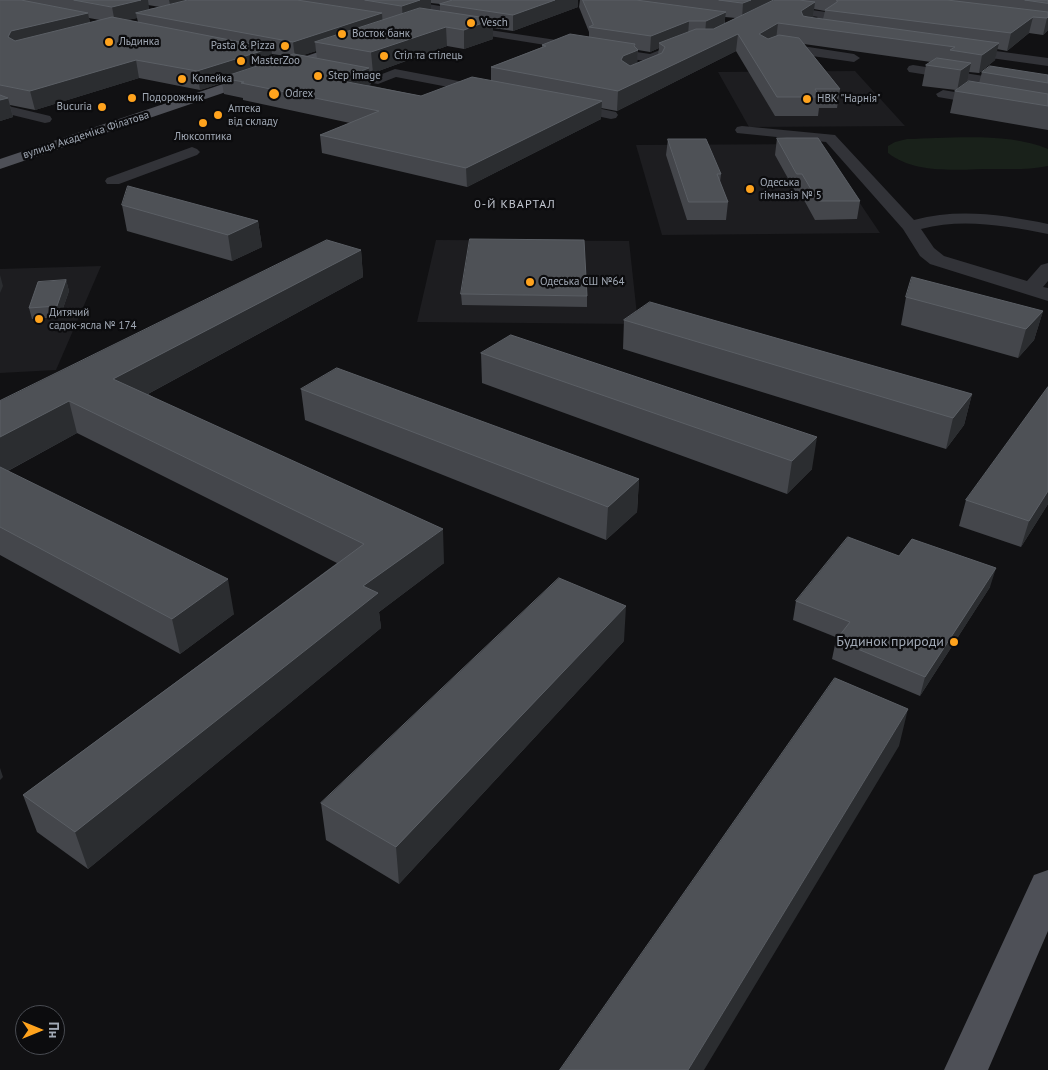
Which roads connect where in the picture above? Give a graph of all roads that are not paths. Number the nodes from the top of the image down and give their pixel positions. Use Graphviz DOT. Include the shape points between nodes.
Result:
graph roads {
  1 [pos="384,0"];
  2 [pos="793,0"];
  3 [pos="456,10"];
  4 [pos="428,19"];
  5 [pos="448,27"];
  6 [pos="835,33"];
  7 [pos="693,40"];
  8 [pos="358,43"];
  9 [pos="589,44"];
  10 [pos="951,49"];
  11 [pos="228,50"];
  12 [pos="765,51"];
  13 [pos="854,58"];
  14 [pos="646,61"];
  15 [pos="1048,62"];
  16 [pos="423,63"];
  17 [pos="297,64"];
  18 [pos="914,69"];
  19 [pos="395,73"];
  20 [pos="1048,90"];
  21 [pos="503,94"];
  22 [pos="943,94"];
  23 [pos="552,103"];
  24 [pos="0,108"];
  25 [pos="1048,112"];
  26 [pos="611,114"];
  27 [pos="45,119"];
  28 [pos="742,130"];
  29 [pos="192,152"];
  30 [pos="0,164"];
  31 [pos="113,181"];
  32 [pos="910,226"];
  33 [pos="1048,229"];
  34 [pos="1048,269"];
  35 [pos="1040,292"];
  36 [pos="1048,886"];
  37 [pos="966,1070"];
  1 -- 3 [label="lane"];
  2 -- 6 [label="lane" via="772,10 834,16 806,29"];
  3 -- 4 [label="main road"];
  5 -- 14 [label="lane"];
  7 -- 14 [label="lane"];
  8 -- 17 [label="main road, вулиця Академіка Філатова"];
  9 -- 14 [label="lane" via="645,52"];
  10 -- 15 [label="lane"];
  11 -- 17 [label="lane"];
  12 -- 13 [label="lane" via="776,46"];
  16 -- 19 [label="lane"];
  17 -- 19 [label="lane" via="378,80"];
  17 -- 30 [label="main road, вулиця Академіка Філатова"];
  18 -- 20 [label="lane"];
  19 -- 21 [label="lane"];
  22 -- 25 [label="lane"];
  23 -- 26 [label="lane"];
  24 -- 27 [label="lane"];
  28 -- 32 [label="lane" via="830,138"];
  29 -- 31 [label="lane"];
  32 -- 33 [label="lane" via="932,219 973,218"];
  32 -- 35 [label="lane" via="927,252 937,260"];
  34 -- 35 [label="lane"];
  36 -- 37 [label="main road"];
}
